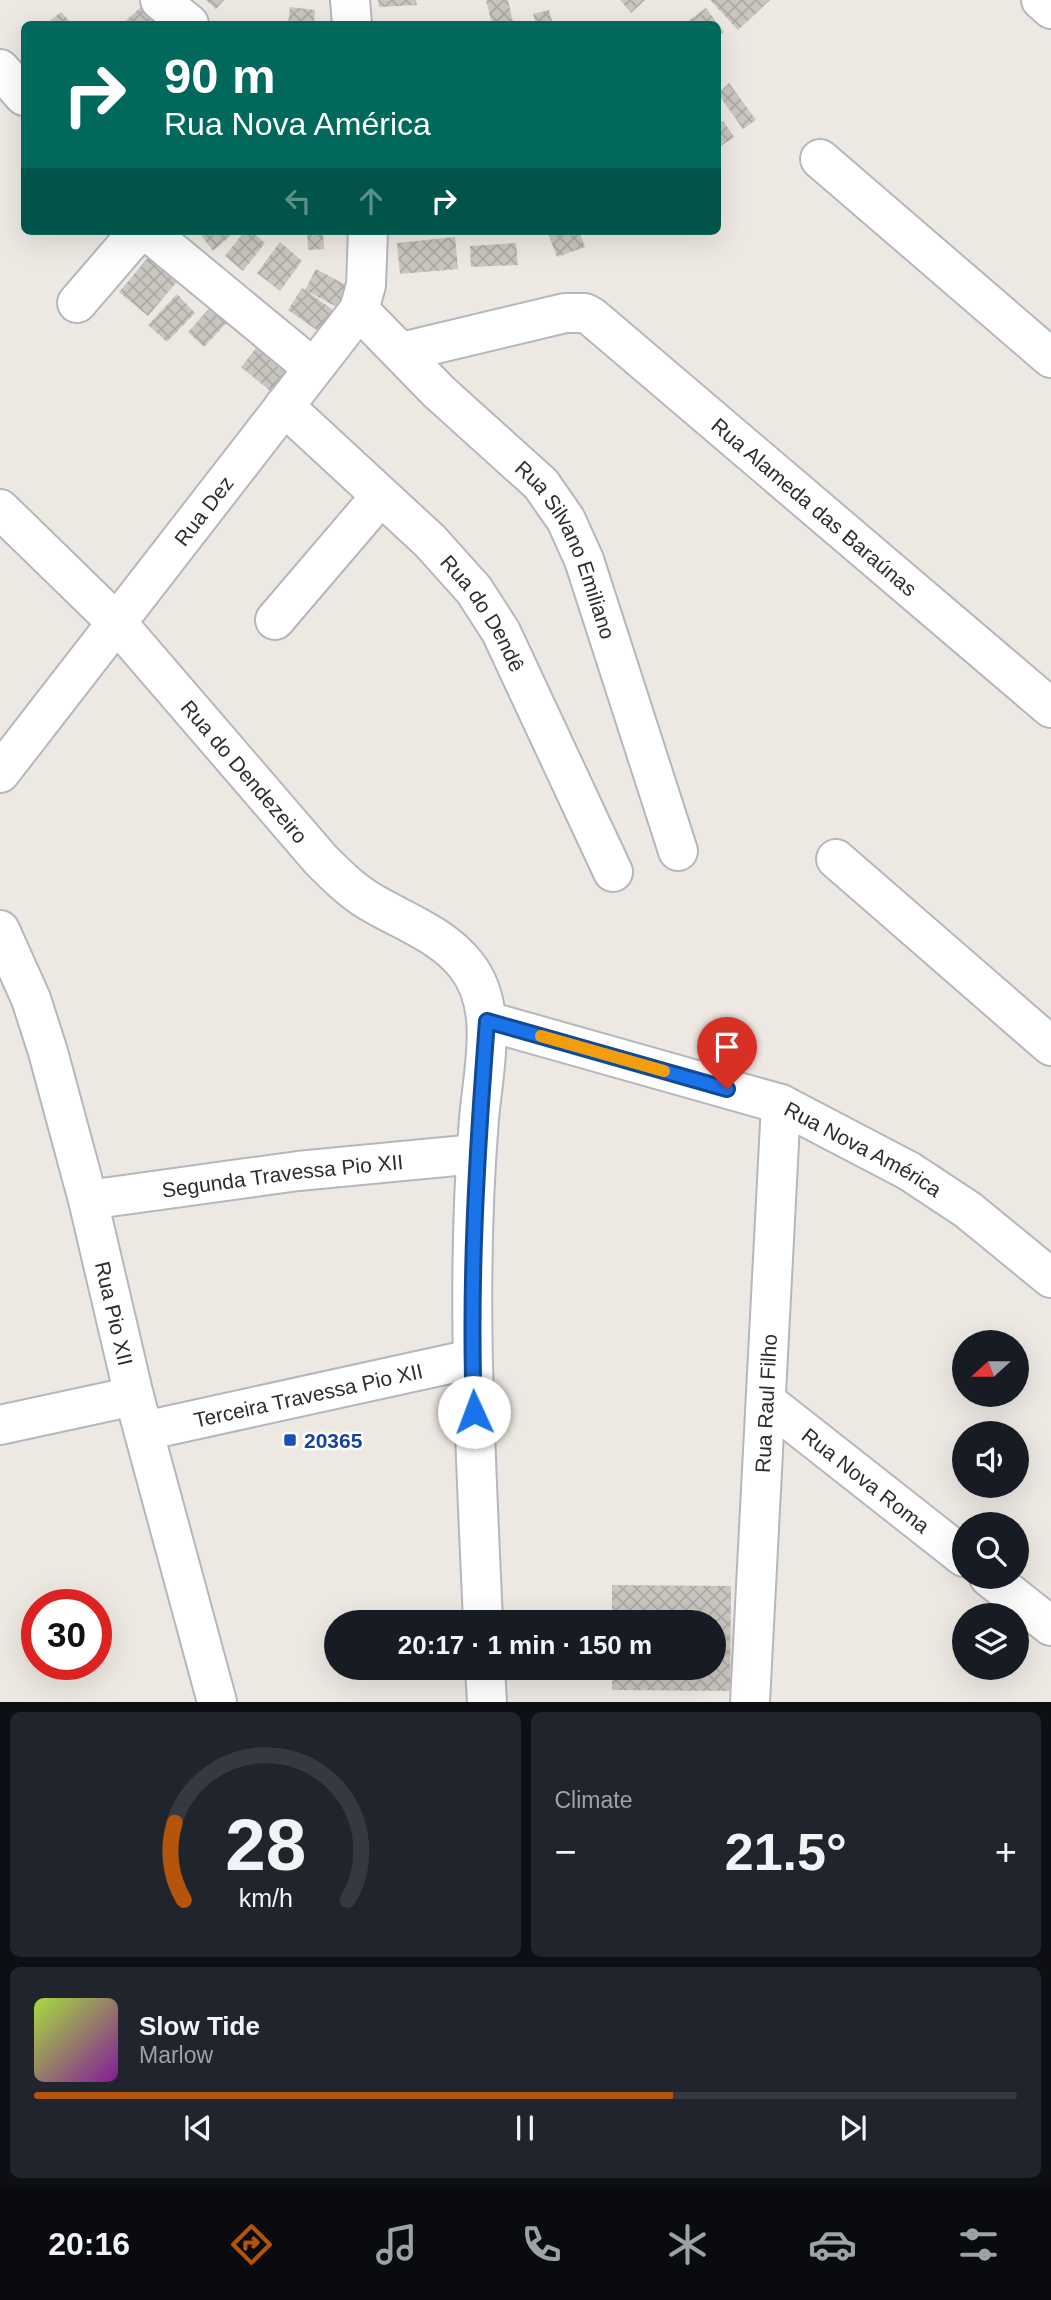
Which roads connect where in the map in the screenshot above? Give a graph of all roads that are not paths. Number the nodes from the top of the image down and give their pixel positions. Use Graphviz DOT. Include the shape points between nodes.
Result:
graph roads {
  1 [pos="160,0"];
  2 [pos="350,0"];
  3 [pos="1041,0"];
  4 [pos="1051,9"];
  5 [pos="185,21"];
  6 [pos="352,21"];
  7 [pos="0,69"];
  8 [pos="21,93"];
  9 [pos="820,159"];
  10 [pos="136,235"];
  11 [pos="153,235"];
  12 [pos="368,235"];
  13 [pos="77,303"];
  14 [pos="359,310"];
  15 [pos="402,352"];
  16 [pos="1051,358"];
  17 [pos="313,368"];
  18 [pos="284,406"];
  19 [pos="380,497"];
  20 [pos="0,509"];
  21 [pos="275,620"];
  22 [pos="117,623"];
  23 [pos="1051,708"];
  24 [pos="0,772"];
  25 [pos="678,850"];
  26 [pos="835,859"];
  27 [pos="613,872"];
  28 [pos="0,930"];
  29 [pos="487,1021"];
  30 [pos="1051,1046"];
  31 [pos="781,1104"];
  32 [pos="476,1154"];
  33 [pos="88,1200"];
  34 [pos="1051,1278"];
  35 [pos="472,1359"];
  36 [pos="767,1402"];
  37 [pos="139,1414"];
  38 [pos="0,1425"];
  39 [pos="952,1548"];
  40 [pos="1004,1589"];
  41 [pos="482,1610"];
  42 [pos="1051,1626"];
  43 [pos="485,1680"];
  44 [pos="217,1702"];
  45 [pos="486,1702"];
  46 [pos="750,1702"];
  1 -- 5 [label="street"];
  2 -- 6 [label="street"];
  3 -- 4 [label="street"];
  7 -- 8 [label="street"];
  9 -- 16 [label="street"];
  10 -- 13 [label="street"];
  11 -- 17 [label="street"];
  12 -- 14 [label="street, Rua Dez" via="366,285"];
  14 -- 15 [label="street, Rua Silvano Emiliano"];
  14 -- 17 [label="street, Rua Dez"];
  15 -- 23 [label="street, Rua Alameda das Baraúnas" via="575,312 592,317"];
  15 -- 25 [label="street, Rua Silvano Emiliano" via="439,392 541,484 566,520 584,560"];
  17 -- 18 [label="street, Rua Dez"];
  18 -- 19 [label="street, Rua do Dendê"];
  18 -- 22 [label="street, Rua Dez"];
  19 -- 21 [label="street"];
  19 -- 27 [label="street, Rua do Dendê" via="465,580 501,632"];
  20 -- 22 [label="street, Rua do Dendezeiro"];
  22 -- 24 [label="street, Rua Dez"];
  22 -- 29 [label="street, Rua do Dendezeiro" via="346,884 425,930 466,964 477,983"];
  26 -- 30 [label="street"];
  28 -- 33 [label="street, Rua Pio XII" via="35,1009"];
  29 -- 31 [label="street, Rua Nova América"];
  29 -- 32 [label="street, Rua do Dendezeiro"];
  31 -- 34 [label="street, Rua Nova América" via="919,1178 968,1210"];
  31 -- 36 [label="street, Rua Raul Filho"];
  32 -- 33 [label="street, Segunda Travessa Pio XII" via="298,1171"];
  32 -- 35 [label="street, Rua do Dendezeiro"];
  33 -- 37 [label="street, Rua Pio XII"];
  35 -- 37 [label="street, Terceira Travessa Pio XII"];
  35 -- 41 [label="street, Rua do Dendezeiro"];
  36 -- 39 [label="street, Rua Nova Roma"];
  36 -- 46 [label="street, Rua Raul Filho"];
  37 -- 38 [label="street, Terceira Travessa Pio XII"];
  37 -- 44 [label="street, Rua Pio XII"];
  40 -- 42 [label="street"];
  43 -- 45 [label="street"];
}
